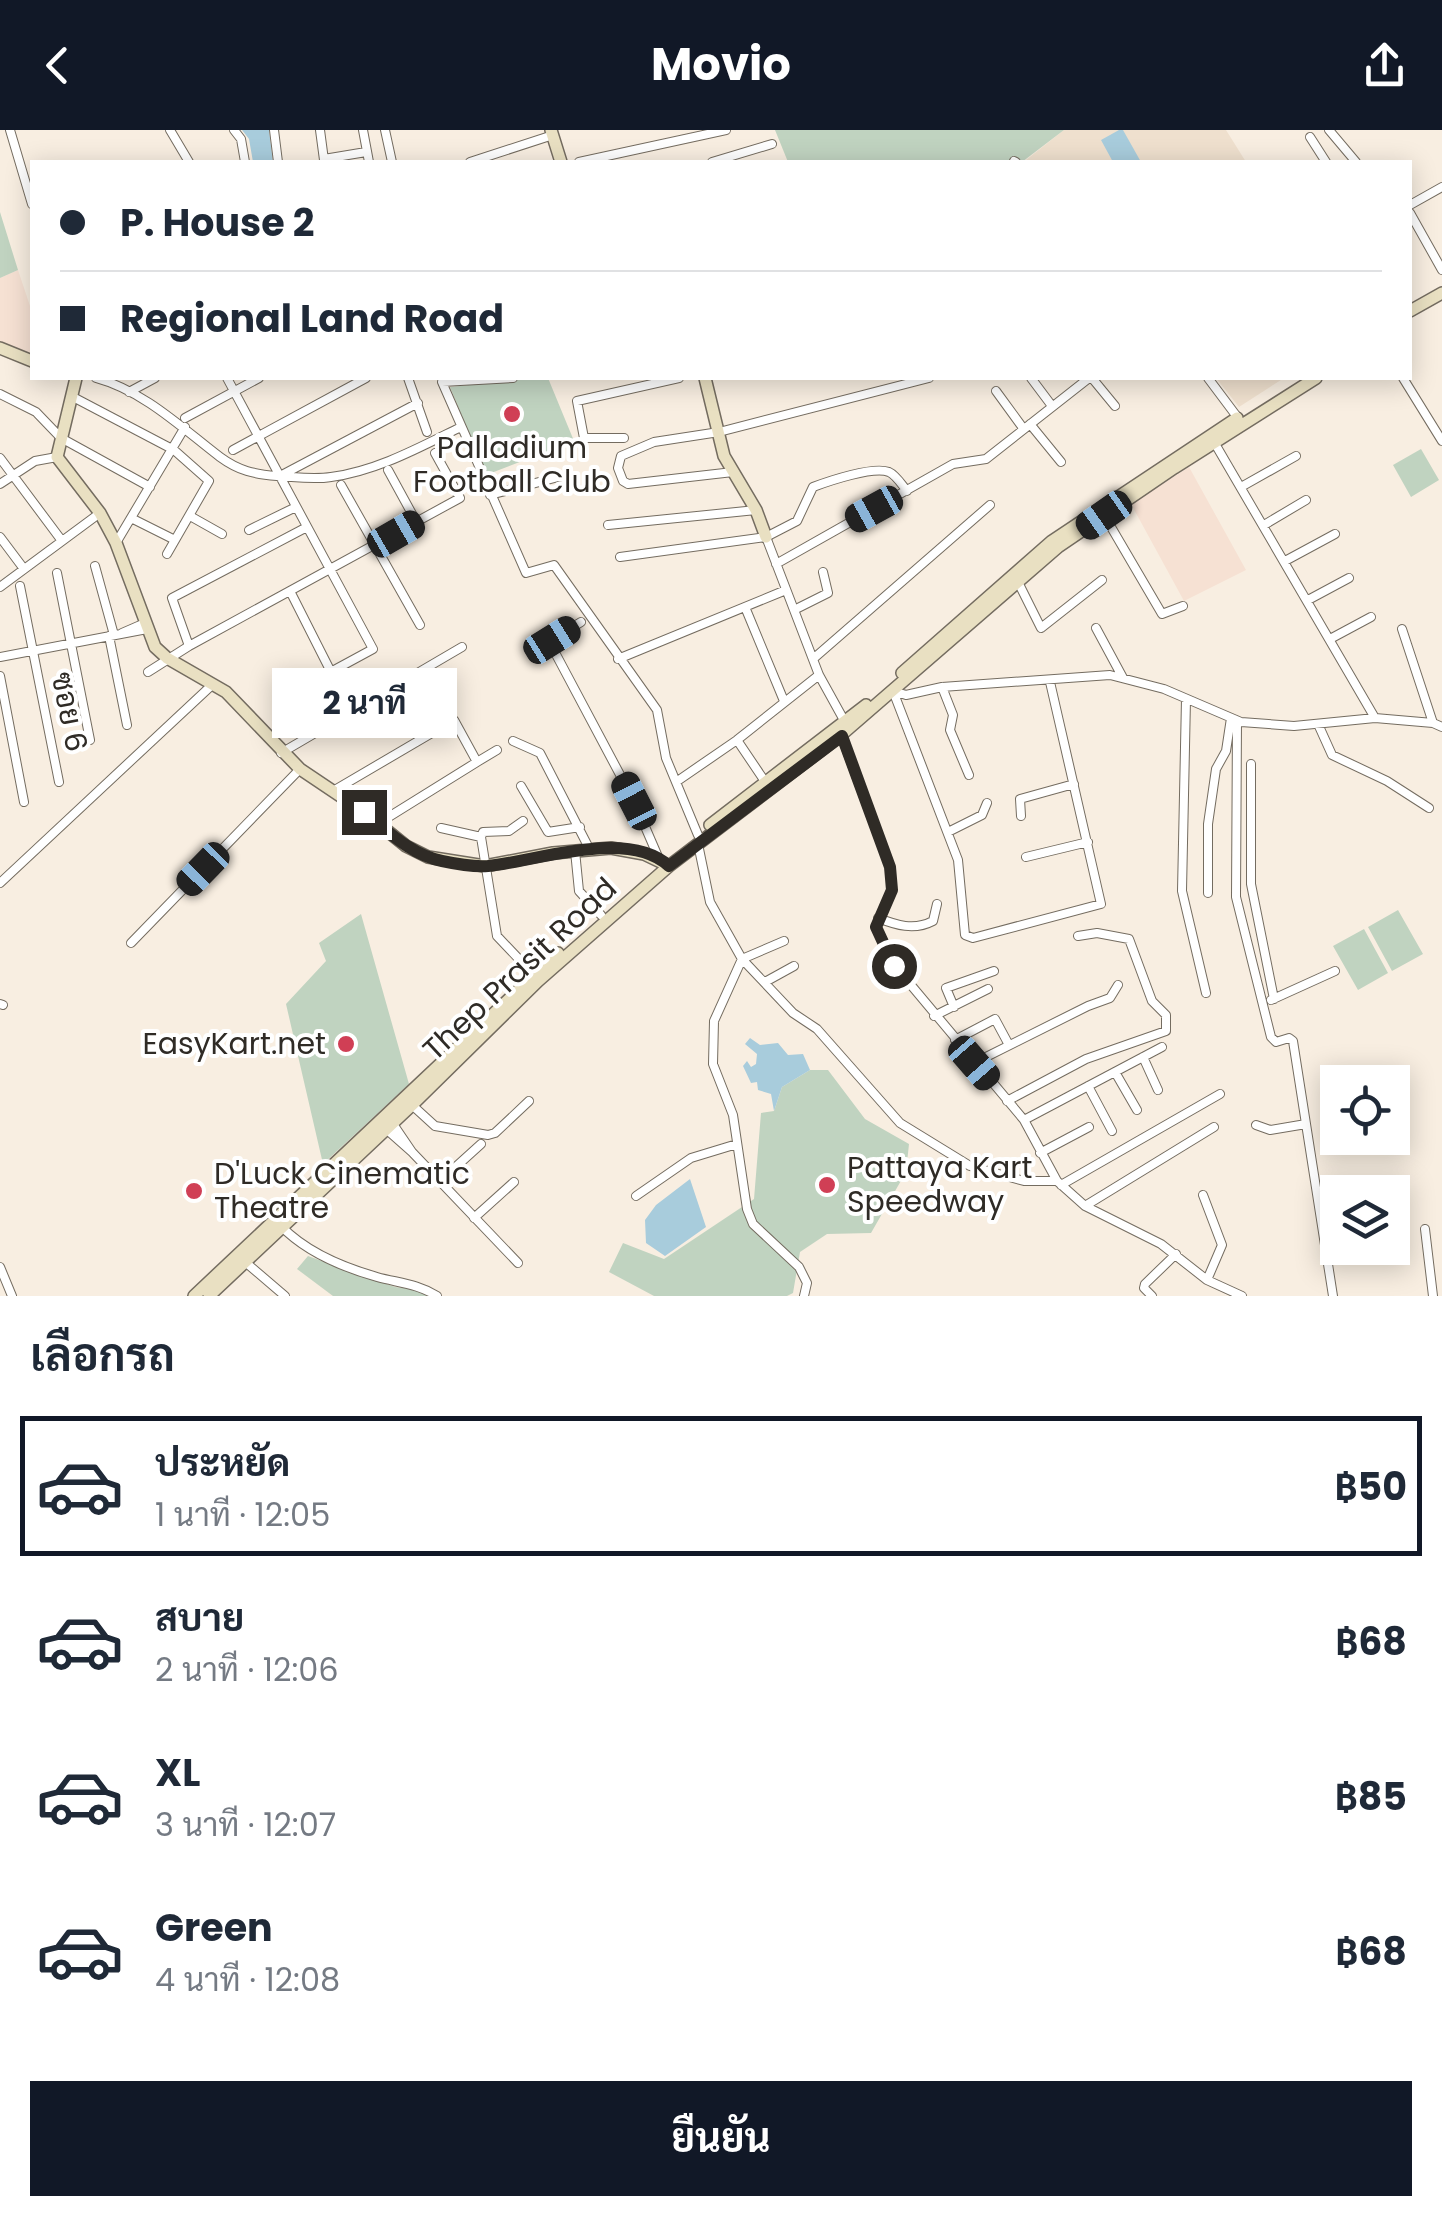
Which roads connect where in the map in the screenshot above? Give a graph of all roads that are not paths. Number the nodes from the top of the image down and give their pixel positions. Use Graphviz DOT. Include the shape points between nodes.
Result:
graph roads {
  1 [pos="10,130"];
  2 [pos="170,130"];
  3 [pos="234,130"];
  4 [pos="274,130"];
  5 [pos="320,130"];
  6 [pos="363,130"];
  7 [pos="385,130"];
  8 [pos="726,130"];
  9 [pos="1329,130"];
  10 [pos="552,132"];
  11 [pos="1310,137"];
  12 [pos="772,144"];
  13 [pos="366,152"];
  14 [pos="187,160"];
  15 [pos="246,160"];
  16 [pos="278,160"];
  17 [pos="324,160"];
  18 [pos="329,160"];
  19 [pos="368,160"];
  20 [pos="392,160"];
  21 [pos="475,160"];
  22 [pos="560,160"];
  23 [pos="587,160"];
  24 [pos="719,160"];
  25 [pos="1325,160"];
  26 [pos="1354,160"];
  27 [pos="1442,187"];
  28 [pos="30,197"];
  29 [pos="1412,204"];
  30 [pos="1412,217"];
  31 [pos="1442,270"];
  32 [pos="1442,293"];
  33 [pos="1442,301"];
  34 [pos="1412,311"];
  35 [pos="1412,319"];
  36 [pos="0,348"];
  37 [pos="30,360"];
  38 [pos="76,380"];
  39 [pos="104,380"];
  40 [pos="150,380"];
  41 [pos="228,380"];
  42 [pos="256,380"];
  43 [pos="362,380"];
  44 [pos="409,380"];
  45 [pos="478,380"];
  46 [pos="671,380"];
  47 [pos="706,380"];
  48 [pos="921,380"];
  49 [pos="1032,380"];
  50 [pos="1087,380"];
  51 [pos="1092,380"];
  52 [pos="1210,380"];
  53 [pos="1299,380"];
  54 [pos="1313,380"];
  55 [pos="1404,380"];
  56 [pos="996,390"];
  57 [pos="234,391"];
  58 [pos="128,392"];
  59 [pos="0,394"];
  60 [pos="73,397"];
  61 [pos="418,403"];
  62 [pos="1052,406"];
  63 [pos="1115,406"];
  64 [pos="1238,418"];
  65 [pos="185,422"];
  66 [pos="1027,426"];
  67 [pos="462,427"];
  68 [pos="428,432"];
  69 [pos="719,432"];
  70 [pos="258,436"];
  71 [pos="62,438"];
  72 [pos="624,438"];
  73 [pos="1442,441"];
  74 [pos="1214,442"];
  75 [pos="174,450"];
  76 [pos="233,450"];
  77 [pos="436,454"];
  78 [pos="56,456"];
  79 [pos="1296,456"];
  80 [pos="0,458"];
  81 [pos="1062,462"];
  82 [pos="388,470"];
  83 [pos="733,472"];
  84 [pos="13,475"];
  85 [pos="280,476"];
  86 [pos="562,476"];
  87 [pos="0,484"];
  88 [pos="341,484"];
  89 [pos="150,488"];
  90 [pos="1242,488"];
  91 [pos="907,491"];
  92 [pos="490,496"];
  93 [pos="1306,500"];
  94 [pos="990,505"];
  95 [pos="296,506"];
  96 [pos="756,510"];
  97 [pos="100,513"];
  98 [pos="1104,515"];
  99 [pos="190,516"];
  100 [pos="131,518"];
  101 [pos="417,523"];
  102 [pos="608,525"];
  103 [pos="1264,525"];
  104 [pos="307,526"];
  105 [pos="249,530"];
  106 [pos="222,534"];
  107 [pos="1336,534"];
  108 [pos="766,536"];
  109 [pos="174,540"];
  110 [pos="1,541"];
  111 [pos="62,541"];
  112 [pos="116,543"];
  113 [pos="376,546"];
  114 [pos="167,554"];
  115 [pos="620,557"];
  116 [pos="1285,561"];
  117 [pos="776,564"];
  118 [pos="95,566"];
  119 [pos="24,568"];
  120 [pos="329,569"];
  121 [pos="823,572"];
  122 [pos="57,574"];
  123 [pos="1349,578"];
  124 [pos="1102,580"];
  125 [pos="1018,582"];
  126 [pos="0,586"];
  127 [pos="20,586"];
  128 [pos="786,590"];
  129 [pos="290,591"];
  130 [pos="1308,600"];
  131 [pos="1183,606"];
  132 [pos="745,607"];
  133 [pos="794,610"];
  134 [pos="1372,617"];
  135 [pos="581,622"];
  136 [pos="420,624"];
  137 [pos="146,626"];
  138 [pos="1096,628"];
  139 [pos="1402,628"];
  140 [pos="115,634"];
  141 [pos="1330,638"];
  142 [pos="72,644"];
  143 [pos="189,646"];
  144 [pos="462,647"];
  145 [pos="35,650"];
  146 [pos="0,657"];
  147 [pos="167,658"];
  148 [pos="618,659"];
  149 [pos="813,659"];
  150 [pos="148,672"];
  151 [pos="331,672"];
  152 [pos="819,675"];
  153 [pos="0,676"];
  154 [pos="1123,678"];
  155 [pos="1050,682"];
  156 [pos="210,683"];
  157 [pos="942,686"];
  158 [pos="893,692"];
  159 [pos="290,694"];
  160 [pos="1186,698"];
  161 [pos="784,702"];
  162 [pos="1375,718"];
  163 [pos="1234,719"];
  164 [pos="1318,724"];
  165 [pos="127,725"];
  166 [pos="1437,725"];
  167 [pos="843,729"];
  168 [pos="90,740"];
  169 [pos="737,740"];
  170 [pos="513,741"];
  171 [pos="497,750"];
  172 [pos="281,753"];
  173 [pos="477,762"];
  174 [pos="1251,764"];
  175 [pos="300,769"];
  176 [pos="969,775"];
  177 [pos="59,782"];
  178 [pos="676,782"];
  179 [pos="766,783"];
  180 [pos="1074,784"];
  181 [pos="521,786"];
  182 [pos="333,791"];
  183 [pos="24,802"];
  184 [pos="987,803"];
  185 [pos="1429,808"];
  186 [pos="1022,816"];
  187 [pos="523,821"];
  188 [pos="379,823"];
  189 [pos="580,827"];
  190 [pos="440,828"];
  191 [pos="948,832"];
  192 [pos="481,837"];
  193 [pos="698,839"];
  194 [pos="1088,842"];
  195 [pos="590,850"];
  196 [pos="574,851"];
  197 [pos="1026,857"];
  198 [pos="664,862"];
  199 [pos="485,866"];
  200 [pos="0,883"];
  201 [pos="1208,893"];
  202 [pos="937,904"];
  203 [pos="601,916"];
  204 [pos="878,918"];
  205 [pos="1078,936"];
  206 [pos="784,940"];
  207 [pos="131,943"];
  208 [pos="742,959"];
  209 [pos="794,966"];
  210 [pos="1335,970"];
  211 [pos="994,971"];
  212 [pos="534,975"];
  213 [pos="765,982"];
  214 [pos="1118,984"];
  215 [pos="988,989"];
  216 [pos="1206,993"];
  217 [pos="1274,999"];
  218 [pos="1263,1004"];
  219 [pos="954,1006"];
  220 [pos="934,1016"];
  221 [pos="955,1040"];
  222 [pos="1009,1045"];
  223 [pos="1162,1046"];
  224 [pos="1143,1057"];
  225 [pos="974,1063"];
  226 [pos="1115,1072"];
  227 [pos="1088,1086"];
  228 [pos="1158,1090"];
  229 [pos="1220,1094"];
  230 [pos="1007,1100"];
  231 [pos="530,1101"];
  232 [pos="412,1106"];
  233 [pos="1137,1110"];
  234 [pos="1024,1120"];
  235 [pos="1306,1124"];
  236 [pos="1256,1125"];
  237 [pos="390,1126"];
  238 [pos="1089,1127"];
  239 [pos="1214,1127"];
  240 [pos="1112,1131"];
  241 [pos="480,1144"];
  242 [pos="737,1144"];
  243 [pos="1040,1152"];
  244 [pos="439,1182"];
  245 [pos="514,1182"];
  246 [pos="1059,1183"];
  247 [pos="1203,1195"];
  248 [pos="636,1196"];
  249 [pos="1084,1206"];
  250 [pos="474,1218"];
  251 [pos="282,1226"];
  252 [pos="1425,1229"];
  253 [pos="1176,1254"];
  254 [pos="244,1262"];
  255 [pos="518,1263"];
  256 [pos="0,1268"];
  257 [pos="1207,1280"];
  258 [pos="12,1296"];
  259 [pos="194,1296"];
  260 [pos="208,1296"];
  261 [pos="285,1296"];
  262 [pos="437,1296"];
  263 [pos="804,1296"];
  264 [pos="1152,1296"];
  265 [pos="1241,1296"];
  266 [pos="1334,1296"];
  267 [pos="1433,1296"];
  1 -- 28 [label="street"];
  2 -- 14 [label="street"];
  3 -- 15 [label="street"];
  4 -- 16 [label="street"];
  5 -- 17 [label="street"];
  6 -- 13 [label="street"];
  7 -- 20 [label="street"];
  8 -- 23 [label="street"];
  9 -- 26 [label="street"];
  10 -- 21 [label="street"];
  10 -- 22 [label="main road"];
  11 -- 25 [label="street"];
  12 -- 24 [label="street"];
  13 -- 18 [label="street"];
  13 -- 19 [label="street"];
  27 -- 29 [label="street"];
  30 -- 31 [label="street"];
  32 -- 34 [label="main road"];
  33 -- 35 [label="main road"];
  36 -- 37 [label="main road"];
  38 -- 60 [label="main road"];
  39 -- 58 [label="street"];
  40 -- 58 [label="street"];
  41 -- 57 [label="street"];
  42 -- 57 [label="street"];
  43 -- 70 [label="street"];
  44 -- 61 [label="street"];
  45 -- 67 [label="street" via="442,382"];
  46 -- 72 [label="street" via="577,401 584,438"];
  47 -- 69 [label="main road"];
  48 -- 69 [label="street"];
  49 -- 62 [label="street"];
  50 -- 62 [label="street"];
  51 -- 63 [label="street"];
  52 -- 64 [label="street"];
  53 -- 64 [label="main road, Thep Prasit Road"];
  54 -- 74 [label="main road, Thep Prasit Road"];
  55 -- 73 [label="street"];
  56 -- 66 [label="street"];
  57 -- 65 [label="street"];
  57 -- 70 [label="street"];
  58 -- 65 [label="street"];
  59 -- 71 [label="street" via="36,412"];
  60 -- 71 [label="main road"];
  60 -- 75 [label="street"];
  61 -- 68 [label="street"];
  61 -- 85 [label="street"];
  62 -- 66 [label="street"];
  64 -- 167 [label="main road, Thep Prasit Road" via="1052,542"];
  65 -- 75 [label="street"];
  65 -- 85 [label="street" via="240,471"];
  66 -- 81 [label="street"];
  66 -- 91 [label="street" via="986,458 953,464"];
  67 -- 85 [label="street" via="380,465 334,477"];
  67 -- 92 [label="street"];
  69 -- 83 [label="main road"];
  69 -- 83 [label="street" via="629,451 618,468 622,481"];
  70 -- 76 [label="street"];
  70 -- 85 [label="street"];
  71 -- 78 [label="main road"];
  71 -- 89 [label="street"];
  74 -- 90 [label="street"];
  74 -- 98 [label="main road, Thep Prasit Road"];
  75 -- 89 [label="street"];
  75 -- 99 [label="street" via="209,481"];
  77 -- 101 [label="street" via="460,498"];
  78 -- 84 [label="street"];
  78 -- 97 [label="main road"];
  79 -- 90 [label="street"];
  80 -- 84 [label="street"];
  82 -- 101 [label="street"];
  83 -- 96 [label="main road"];
  84 -- 87 [label="street"];
  84 -- 111 [label="street"];
  85 -- 95 [label="street"];
  86 -- 92 [label="street"];
  88 -- 113 [label="street"];
  89 -- 100 [label="street"];
  90 -- 103 [label="street"];
  91 -- 108 [label="street" via="884,471 816,485 798,521"];
  91 -- 117 [label="street"];
  92 -- 148 [label="street" via="526,573 554,565"];
  93 -- 103 [label="street"];
  94 -- 149 [label="street"];
  95 -- 104 [label="street"];
  95 -- 105 [label="street"];
  96 -- 102 [label="street"];
  96 -- 108 [label="main road"];
  97 -- 111 [label="street"];
  97 -- 112 [label="main road"];
  98 -- 125 [label="main road, Thep Prasit Road"];
  98 -- 131 [label="street" via="1162,614"];
  99 -- 106 [label="street"];
  99 -- 109 [label="street"];
  100 -- 109 [label="street"];
  100 -- 112 [label="street"];
  101 -- 113 [label="street"];
  103 -- 116 [label="street"];
  104 -- 120 [label="street"];
  104 -- 143 [label="street" via="172,598"];
  107 -- 116 [label="street"];
  108 -- 115 [label="street"];
  108 -- 117 [label="street"];
  109 -- 114 [label="street"];
  110 -- 119 [label="street"];
  111 -- 119 [label="street"];
  112 -- 137 [label="main road"];
  113 -- 120 [label="street"];
  113 -- 136 [label="street"];
  116 -- 130 [label="street"];
  117 -- 128 [label="street"];
  118 -- 140 [label="street"];
  119 -- 126 [label="street"];
  120 -- 129 [label="street"];
  120 -- 151 [label="street" via="373,649"];
  121 -- 133 [label="street" via="828,594"];
  122 -- 142 [label="street"];
  123 -- 130 [label="street"];
  124 -- 125 [label="street" via="1041,628"];
  125 -- 158 [label="main road, Thep Prasit Road"];
  127 -- 145 [label="street, ซอย 6"];
  128 -- 132 [label="street"];
  128 -- 133 [label="street"];
  129 -- 143 [label="street"];
  129 -- 151 [label="street"];
  130 -- 141 [label="street"];
  132 -- 148 [label="street"];
  132 -- 161 [label="street"];
  133 -- 149 [label="street"];
  134 -- 141 [label="street"];
  135 -- 198 [label="street" via="551,646"];
  137 -- 140 [label="street"];
  137 -- 147 [label="main road"];
  138 -- 154 [label="street"];
  139 -- 166 [label="street"];
  140 -- 142 [label="street"];
  140 -- 165 [label="street"];
  141 -- 162 [label="street"];
  142 -- 145 [label="street"];
  142 -- 168 [label="street"];
  143 -- 147 [label="street"];
  144 -- 172 [label="street"];
  145 -- 146 [label="street"];
  145 -- 177 [label="street, ซอย 6"];
  147 -- 150 [label="street"];
  147 -- 156 [label="main road"];
  148 -- 178 [label="street" via="657,710"];
  149 -- 152 [label="street"];
  151 -- 159 [label="street"];
  152 -- 161 [label="street"];
  152 -- 167 [label="street"];
  153 -- 183 [label="street"];
  154 -- 155 [label="street"];
  154 -- 160 [label="street"];
  155 -- 157 [label="street"];
  155 -- 180 [label="street"];
  156 -- 172 [label="main road"];
  156 -- 200 [label="street"];
  157 -- 158 [label="street" via="906,696"];
  157 -- 176 [label="street" via="952,711 950,730"];
  158 -- 167 [label="main road, Thep Prasit Road"];
  158 -- 191 [label="street"];
  160 -- 163 [label="street"];
  160 -- 216 [label="street" via="1182,890"];
  161 -- 169 [label="street"];
  162 -- 164 [label="street"];
  162 -- 166 [label="street"];
  163 -- 164 [label="street"];
  163 -- 201 [label="street" via="1216,769"];
  163 -- 218 [label="street" via="1236,897"];
  164 -- 185 [label="street" via="1332,755"];
  167 -- 179 [label="main road, Thep Prasit Road"];
  167 -- 193 [label="main road, Thep Prasit Road"];
  167 -- 204 [label="street" via="890,867 892,890"];
  169 -- 178 [label="street"];
  169 -- 179 [label="street"];
  170 -- 189 [label="street" via="540,752"];
  171 -- 173 [label="street"];
  172 -- 175 [label="main road"];
  173 -- 182 [label="street" via="454,720"];
  173 -- 188 [label="street"];
  174 -- 217 [label="street" via="1251,884"];
  175 -- 182 [label="main road"];
  175 -- 207 [label="street"];
  178 -- 193 [label="street"];
  179 -- 193 [label="main road, Thep Prasit Road"];
  180 -- 186 [label="street" via="1022,798"];
  180 -- 194 [label="street"];
  181 -- 189 [label="street" via="548,832"];
  182 -- 188 [label="main road"];
  184 -- 191 [label="street" via="982,815"];
  187 -- 192 [label="street" via="509,832"];
  188 -- 199 [label="main road" via="428,857"];
  189 -- 195 [label="street"];
  190 -- 192 [label="street"];
  191 -- 194 [label="street" via="958,860 965,935 973,938 1101,904"];
  192 -- 199 [label="street"];
  193 -- 198 [label="main road, Thep Prasit Road"];
  193 -- 208 [label="street" via="705,888"];
  194 -- 197 [label="street"];
  195 -- 196 [label="main road"];
  195 -- 198 [label="main road" via="611,848"];
  196 -- 199 [label="main road"];
  196 -- 203 [label="street" via="579,892"];
  198 -- 203 [label="main road, Thep Prasit Road"];
  198 -- 232 [label="main road, Thep Prasit Road"];
  199 -- 212 [label="street" via="497,936"];
  202 -- 204 [label="street" via="933,921 921,926"];
  203 -- 212 [label="main road, Thep Prasit Road"];
  204 -- 220 [label="street" via="894,966"];
  205 -- 230 [label="street" via="1129,940 1152,1001 1166,1015 1166,1031 1086,1058"];
  206 -- 208 [label="street"];
  208 -- 213 [label="street"];
  208 -- 242 [label="street" via="714,1022 713,1064 734,1116"];
  209 -- 213 [label="street"];
  210 -- 217 [label="street"];
  211 -- 219 [label="street" via="946,988"];
  212 -- 259 [label="main road, Thep Prasit Road"];
  213 -- 246 [label="street" via="818,1029 900,1123 970,1166"];
  214 -- 222 [label="street" via="1110,998"];
  215 -- 219 [label="street"];
  217 -- 218 [label="street"];
  218 -- 235 [label="street" via="1274,1040 1293,1042"];
  219 -- 220 [label="street"];
  220 -- 221 [label="street"];
  221 -- 222 [label="street" via="994,1019"];
  221 -- 225 [label="street"];
  222 -- 225 [label="street"];
  223 -- 224 [label="street"];
  224 -- 226 [label="street"];
  224 -- 228 [label="street"];
  225 -- 230 [label="street"];
  226 -- 227 [label="street"];
  226 -- 233 [label="street"];
  227 -- 234 [label="street"];
  227 -- 240 [label="street"];
  229 -- 246 [label="street"];
  230 -- 234 [label="street"];
  231 -- 232 [label="street" via="488,1135 435,1126"];
  232 -- 237 [label="main road, Thep Prasit Road"];
  234 -- 243 [label="street"];
  235 -- 236 [label="street" via="1270,1130"];
  235 -- 266 [label="street"];
  237 -- 244 [label="street"];
  237 -- 251 [label="main road, Thep Prasit Road"];
  238 -- 243 [label="street"];
  239 -- 249 [label="street"];
  241 -- 244 [label="street"];
  242 -- 248 [label="street" via="692,1158"];
  242 -- 263 [label="street" via="753,1224 798,1267 808,1282"];
  243 -- 246 [label="street"];
  244 -- 250 [label="street"];
  245 -- 250 [label="street"];
  246 -- 249 [label="street"];
  247 -- 257 [label="street" via="1222,1245"];
  249 -- 253 [label="street"];
  250 -- 255 [label="street"];
  251 -- 254 [label="main road, Thep Prasit Road"];
  251 -- 262 [label="street" via="301,1246"];
  252 -- 267 [label="street"];
  253 -- 257 [label="street"];
  253 -- 264 [label="street" via="1145,1284"];
  254 -- 260 [label="main road, Thep Prasit Road"];
  254 -- 261 [label="street"];
  256 -- 258 [label="street"];
  257 -- 265 [label="street"];
}
